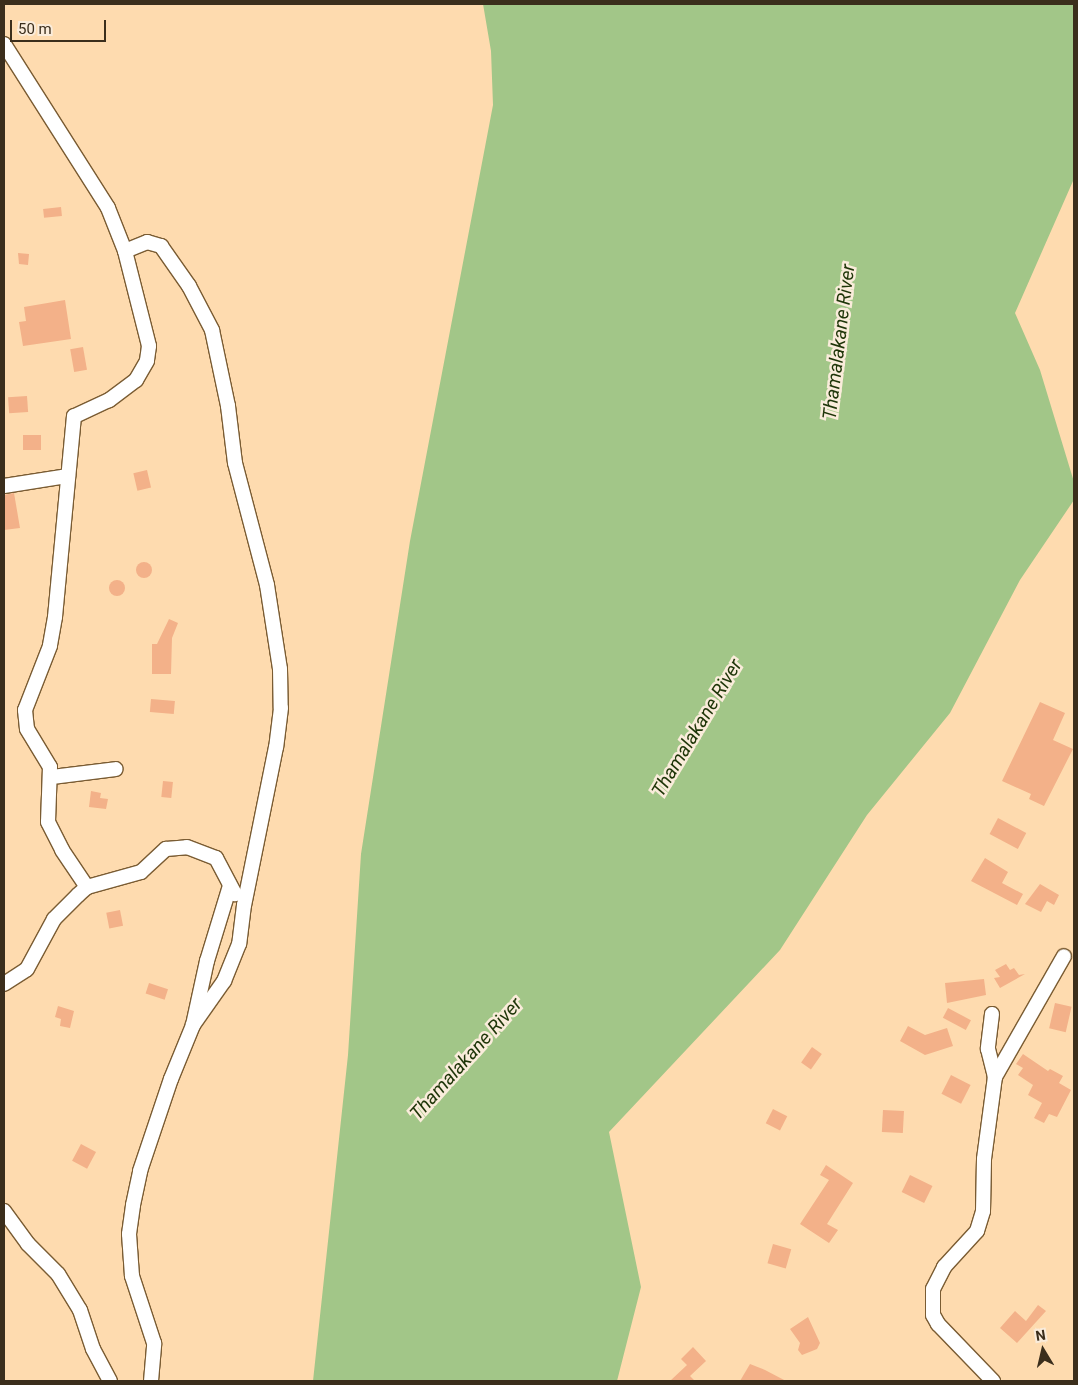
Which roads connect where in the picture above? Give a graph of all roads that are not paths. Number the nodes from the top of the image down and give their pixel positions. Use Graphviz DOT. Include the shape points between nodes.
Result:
graph roads {
  1 [pos="4,44"];
  2 [pos="124,250"];
  3 [pos="68,476"];
  4 [pos="4,486"];
  5 [pos="116,769"];
  6 [pos="52,777"];
  7 [pos="230,886"];
  8 [pos="87,887"];
  9 [pos="244,905"];
  10 [pos="1064,956"];
  11 [pos="4,984"];
  12 [pos="992,1014"];
  13 [pos="193,1025"];
  14 [pos="995,1077"];
  15 [pos="4,1211"];
  16 [pos="110,1381"];
  17 [pos="151,1381"];
  18 [pos="993,1381"];
  1 -- 2 [label="street" via="21,76 86,169 117,226"];
  2 -- 3 [label="street" via="147,328 149,346 146,361 136,380 123,392 74,416 68,448"];
  2 -- 9 [label="street" via="147,242 161,246 189,286 212,330 228,406 235,463 267,585 280,670 281,708"];
  3 -- 4 [label="street"];
  3 -- 6 [label="street" via="50,646 25,710 27,729 46,758"];
  5 -- 6 [label="street"];
  6 -- 8 [label="street" via="48,822"];
  7 -- 8 [label="street" via="216,858 177,846 166,849 140,872"];
  7 -- 9 [label="street"];
  7 -- 13 [label="street" via="207,961"];
  8 -- 11 [label="street" via="54,919 27,969"];
  9 -- 13 [label="street" via="233,962 220,988"];
  10 -- 14 [label="street"];
  12 -- 14 [label="street" via="988,1049"];
  13 -- 17 [label="street" via="140,1172 129,1234 132,1276 154,1343"];
  14 -- 18 [label="street" via="984,1159 983,1211 977,1231 962,1245 936,1281 931,1301 938,1324"];
  15 -- 16 [label="street" via="28,1244 58,1274 80,1310 93,1348"];
}
